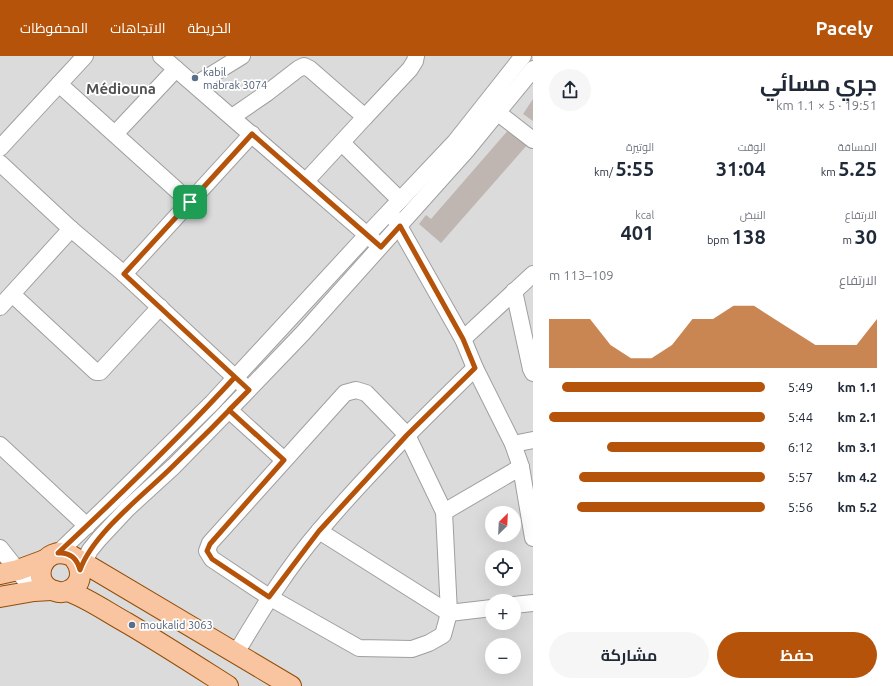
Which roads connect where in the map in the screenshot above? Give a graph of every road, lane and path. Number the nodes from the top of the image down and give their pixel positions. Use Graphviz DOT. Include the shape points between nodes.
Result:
graph roads {
  1 [pos="85,56"];
  2 [pos="161,56"];
  3 [pos="242,56"];
  4 [pos="416,56"];
  5 [pos="523,56"];
  6 [pos="176,69"];
  7 [pos="533,69"];
  8 [pos="59,84"];
  9 [pos="195,85"];
  10 [pos="498,113"];
  11 [pos="232,117"];
  12 [pos="365,118"];
  13 [pos="115,134"];
  14 [pos="252,134"];
  15 [pos="533,140"];
  16 [pos="342,142"];
  17 [pos="0,148"];
  18 [pos="0,163"];
  19 [pos="306,181"];
  20 [pos="190,202"];
  21 [pos="394,205"];
  22 [pos="400,226"];
  23 [pos="71,229"];
  24 [pos="367,235"];
  25 [pos="381,247"];
  26 [pos="124,274"];
  27 [pos="533,274"];
  28 [pos="514,291"];
  29 [pos="12,294"];
  30 [pos="0,307"];
  31 [pos="160,307"];
  32 [pos="289,320"];
  33 [pos="303,334"];
  34 [pos="463,339"];
  35 [pos="475,368"];
  36 [pos="533,373"];
  37 [pos="235,377"];
  38 [pos="249,390"];
  39 [pos="229,410"];
  40 [pos="407,435"];
  41 [pos="533,440"];
  42 [pos="513,444"];
  43 [pos="0,445"];
  44 [pos="284,460"];
  45 [pos="521,467"];
  46 [pos="444,512"];
  47 [pos="87,526"];
  48 [pos="319,531"];
  49 [pos="533,538"];
  50 [pos="0,548"];
  51 [pos="68,560"];
  52 [pos="9,572"];
  53 [pos="51,591"];
  54 [pos="0,597"];
  55 [pos="269,597"];
  56 [pos="533,603"];
  57 [pos="521,604"];
  58 [pos="485,609"];
  59 [pos="449,613"];
  60 [pos="236,653"];
  61 [pos="228,686"];
  62 [pos="291,686"];
  1 -- 8 [label="street"];
  2 -- 6 [label="street"];
  3 -- 9 [label="street"];
  4 -- 12 [label="street" via="410,69"];
  5 -- 21 [label="street" via="455,142"];
  6 -- 9 [label="street"];
  6 -- 13 [label="street"];
  7 -- 10 [label="street"];
  8 -- 13 [label="street"];
  8 -- 17 [label="street"];
  9 -- 11 [label="street"];
  10 -- 15 [label="street"];
  10 -- 22 [label="street"];
  11 -- 12 [label="street" via="304,66"];
  11 -- 14 [label="street"];
  12 -- 16 [label="street"];
  13 -- 20 [label="street"];
  14 -- 19 [label="street"];
  14 -- 20 [label="street"];
  16 -- 19 [label="street"];
  16 -- 21 [label="street"];
  18 -- 23 [label="street"];
  19 -- 24 [label="street"];
  20 -- 26 [label="street"];
  21 -- 22 [label="street"];
  21 -- 24 [label="street"];
  22 -- 25 [label="street"];
  22 -- 34 [label="street"];
  23 -- 26 [label="street"];
  23 -- 29 [label="street"];
  24 -- 25 [label="street"];
  24 -- 32 [label="street"];
  25 -- 33 [label="street"];
  26 -- 31 [label="street"];
  27 -- 28 [label="street"];
  28 -- 34 [label="street"];
  28 -- 36 [label="street"];
  29 -- 30 [label="street"];
  29 -- 31 [label="street" via="96,372 100,372"];
  31 -- 37 [label="street"];
  32 -- 33 [label="street"];
  32 -- 37 [label="street"];
  33 -- 38 [label="street"];
  34 -- 35 [label="street"];
  35 -- 40 [label="street"];
  35 -- 42 [label="street"];
  37 -- 38 [label="street"];
  37 -- 47 [label="street" via="212,403"];
  38 -- 39 [label="street"];
  39 -- 44 [label="street"];
  39 -- 51 [label="street" via="110,527 90,550"];
  40 -- 44 [label="street" via="366,393 356,390 345,393"];
  40 -- 46 [label="street"];
  40 -- 48 [label="street"];
  41 -- 42 [label="street"];
  42 -- 45 [label="street"];
  43 -- 47 [label="street"];
  44 -- 55 [label="street" via="210,544 207,551 212,559"];
  45 -- 46 [label="street"];
  45 -- 49 [label="street"];
  46 -- 59 [label="street"];
  47 -- 51 [label="street"];
  48 -- 55 [label="street"];
  48 -- 59 [label="street"];
  50 -- 52 [label="street"];
  51 -- 52 [label="main road"];
  51 -- 53 [label="main road" via="78,582 74,588"];
  51 -- 53 [label="main road" via="41,566 42,580"];
  51 -- 60 [label="main road"];
  52 -- 53 [label="street"];
  53 -- 54 [label="main road"];
  53 -- 61 [label="main road" via="89,601"];
  55 -- 59 [label="street" via="359,648 412,649 429,643 443,635"];
  55 -- 60 [label="street"];
  56 -- 57 [label="street"];
  58 -- 59 [label="street"];
  60 -- 62 [label="main road"];
}
